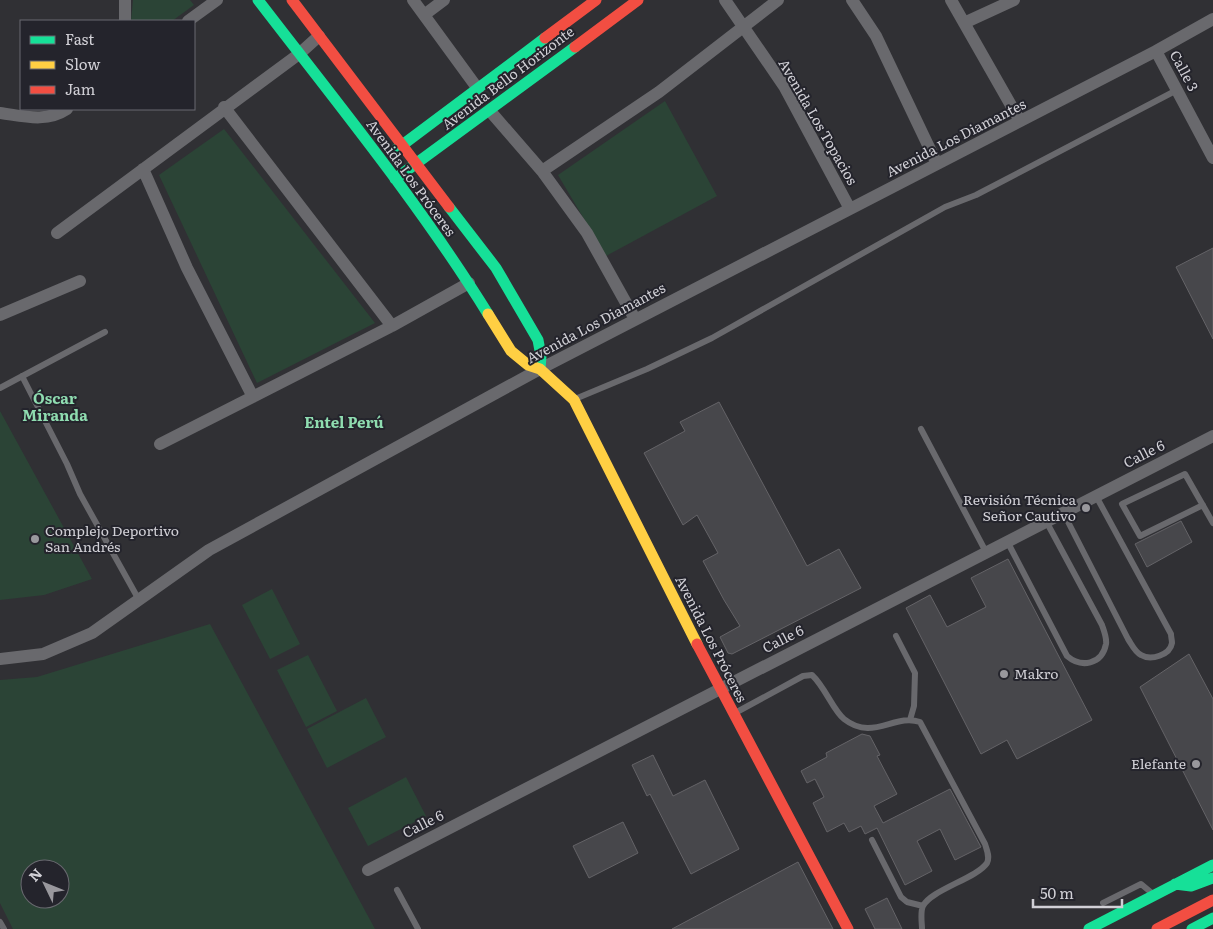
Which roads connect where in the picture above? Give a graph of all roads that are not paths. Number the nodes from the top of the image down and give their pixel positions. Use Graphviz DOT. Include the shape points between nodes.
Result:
graph roads {
  1 [pos="126,0"];
  2 [pos="217,0"];
  3 [pos="258,0"];
  4 [pos="292,0"];
  5 [pos="413,0"];
  6 [pos="444,0"];
  7 [pos="596,0"];
  8 [pos="638,0"];
  9 [pos="725,0"];
  10 [pos="778,0"];
  11 [pos="852,0"];
  12 [pos="951,0"];
  13 [pos="1014,0"];
  14 [pos="424,15"];
  15 [pos="1213,19"];
  16 [pos="125,20"];
  17 [pos="189,20"];
  18 [pos="964,23"];
  19 [pos="744,28"];
  20 [pos="319,36"];
  21 [pos="1156,51"];
  22 [pos="299,54"];
  23 [pos="478,89"];
  24 [pos="1177,90"];
  25 [pos="224,107"];
  26 [pos="65,110"];
  27 [pos="490,111"];
  28 [pos="0,112"];
  29 [pos="1020,121"];
  30 [pos="402,146"];
  31 [pos="1213,158"];
  32 [pos="381,160"];
  33 [pos="416,164"];
  34 [pos="937,164"];
  35 [pos="143,169"];
  36 [pos="542,171"];
  37 [pos="395,179"];
  38 [pos="850,209"];
  39 [pos="57,233"];
  40 [pos="80,281"];
  41 [pos="469,283"];
  42 [pos="0,315"];
  43 [pos="635,319"];
  44 [pos="392,326"];
  45 [pos="106,332"];
  46 [pos="540,369"];
  47 [pos="22,376"];
  48 [pos="0,388"];
  49 [pos="253,397"];
  50 [pos="574,400"];
  51 [pos="922,430"];
  52 [pos="1213,436"];
  53 [pos="160,444"];
  54 [pos="1096,496"];
  55 [pos="1203,505"];
  56 [pos="1063,512"];
  57 [pos="1046,521"];
  58 [pos="1213,523"];
  59 [pos="1007,541"];
  60 [pos="986,552"];
  61 [pos="139,600"];
  62 [pos="896,636"];
  63 [pos="0,659"];
  64 [pos="720,689"];
  65 [pos="733,714"];
  66 [pos="910,720"];
  67 [pos="872,840"];
  68 [pos="1213,864"];
  69 [pos="368,870"];
  70 [pos="1213,878"];
  71 [pos="1175,884"];
  72 [pos="398,890"];
  73 [pos="1154,895"];
  74 [pos="1213,900"];
  75 [pos="1103,903"];
  76 [pos="922,906"];
  77 [pos="1213,918"];
  78 [pos="0,922"];
  79 [pos="4,929"];
  80 [pos="418,929"];
  81 [pos="848,929"];
  82 [pos="922,929"];
  83 [pos="1089,929"];
  84 [pos="1157,929"];
  85 [pos="1192,929"];
  1 -- 16 [label="street"];
  2 -- 17 [label="street"];
  3 -- 22 [label="main road, Avenida Los Próceres"];
  4 -- 20 [label="main road, Avenida Los Próceres"];
  5 -- 14 [label="street"];
  6 -- 14 [label="street"];
  7 -- 23 [label="main road, Avenida Bello Horizonte"];
  8 -- 27 [label="main road, Avenida Bello Horizonte"];
  9 -- 19 [label="street, Avenida Los Topacios"];
  10 -- 19 [label="street"];
  11 -- 34 [label="street" via="876,36"];
  12 -- 18 [label="street"];
  13 -- 18 [label="street"];
  14 -- 23 [label="street"];
  15 -- 21 [label="street, Avenida Los Diamantes"];
  18 -- 29 [label="street"];
  19 -- 36 [label="street" via="659,92"];
  19 -- 38 [label="street, Avenida Los Topacios" via="784,86"];
  20 -- 22 [label="street"];
  20 -- 30 [label="main road, Avenida Los Próceres"];
  21 -- 24 [label="street, Calle 3"];
  21 -- 29 [label="street, Avenida Los Diamantes"];
  22 -- 25 [label="street"];
  22 -- 32 [label="main road, Avenida Los Próceres"];
  23 -- 30 [label="main road, Avenida Bello Horizonte"];
  24 -- 31 [label="street, Calle 3"];
  24 -- 50 [label="lane" via="976,195 945,207 712,338"];
  25 -- 35 [label="street"];
  25 -- 44 [label="street"];
  26 -- 28 [label="street" via="45,118"];
  27 -- 33 [label="main road, Avenida Bello Horizonte"];
  27 -- 36 [label="street"];
  29 -- 34 [label="street, Avenida Los Diamantes"];
  30 -- 32 [label="main road, Avenida Bello Horizonte"];
  30 -- 33 [label="main road, Avenida Los Próceres"];
  32 -- 37 [label="main road, Avenida Los Próceres"];
  33 -- 37 [label="main road, Avenida Bello Horizonte"];
  33 -- 46 [label="main road, Avenida Los Próceres" via="496,268 538,340"];
  34 -- 38 [label="street, Avenida Los Diamantes"];
  35 -- 39 [label="street"];
  35 -- 49 [label="street" via="187,268"];
  36 -- 43 [label="street" via="587,233"];
  37 -- 41 [label="main road, Avenida Los Próceres"];
  38 -- 43 [label="street, Avenida Los Diamantes"];
  40 -- 42 [label="street"];
  41 -- 44 [label="street"];
  41 -- 46 [label="main road, Avenida Los Próceres" via="511,351"];
  43 -- 46 [label="street, Avenida Los Diamantes"];
  44 -- 49 [label="street"];
  45 -- 47 [label="lane"];
  46 -- 50 [label="main road, Avenida Los Próceres"];
  46 -- 61 [label="street, Avenida Los Diamantes" via="209,550"];
  47 -- 48 [label="lane"];
  47 -- 61 [label="lane" via="80,494"];
  49 -- 53 [label="street"];
  50 -- 64 [label="main road, Avenida Los Próceres"];
  51 -- 60 [label="lane"];
  52 -- 54 [label="street, Calle 6"];
  54 -- 56 [label="street, Calle 6"];
  54 -- 56 [label="lane" via="1171,634 1172,643 1164,654 1149,658 1135,649"];
  55 -- 55 [label="lane" via="1185,474 1122,504 1140,536"];
  55 -- 58 [label="lane"];
  56 -- 57 [label="street, Calle 6"];
  57 -- 59 [label="street, Calle 6"];
  57 -- 59 [label="lane" via="1106,635 1103,651 1092,662 1082,664 1067,656"];
  59 -- 60 [label="street, Calle 6"];
  60 -- 64 [label="street, Calle 6"];
  61 -- 63 [label="street, Avenida Los Diamantes" via="92,634 71,644 43,654"];
  62 -- 66 [label="lane" via="915,673"];
  64 -- 65 [label="main road, Avenida Los Próceres"];
  64 -- 69 [label="street, Calle 6"];
  65 -- 66 [label="lane" via="803,676 812,675 843,718 856,726 870,729"];
  65 -- 81 [label="main road, Avenida Los Próceres"];
  66 -- 76 [label="lane" via="920,722 988,854 987,862 979,870"];
  67 -- 76 [label="lane" via="901,897"];
  68 -- 71 [label="main road"];
  70 -- 71 [label="main road" via="1191,886"];
  71 -- 73 [label="main road"];
  72 -- 80 [label="lane"];
  73 -- 75 [label="lane" via="1141,884"];
  73 -- 83 [label="main road"];
  74 -- 84 [label="main road"];
  76 -- 82 [label="lane"];
  77 -- 85 [label="main road"];
  78 -- 79 [label="lane"];
}
